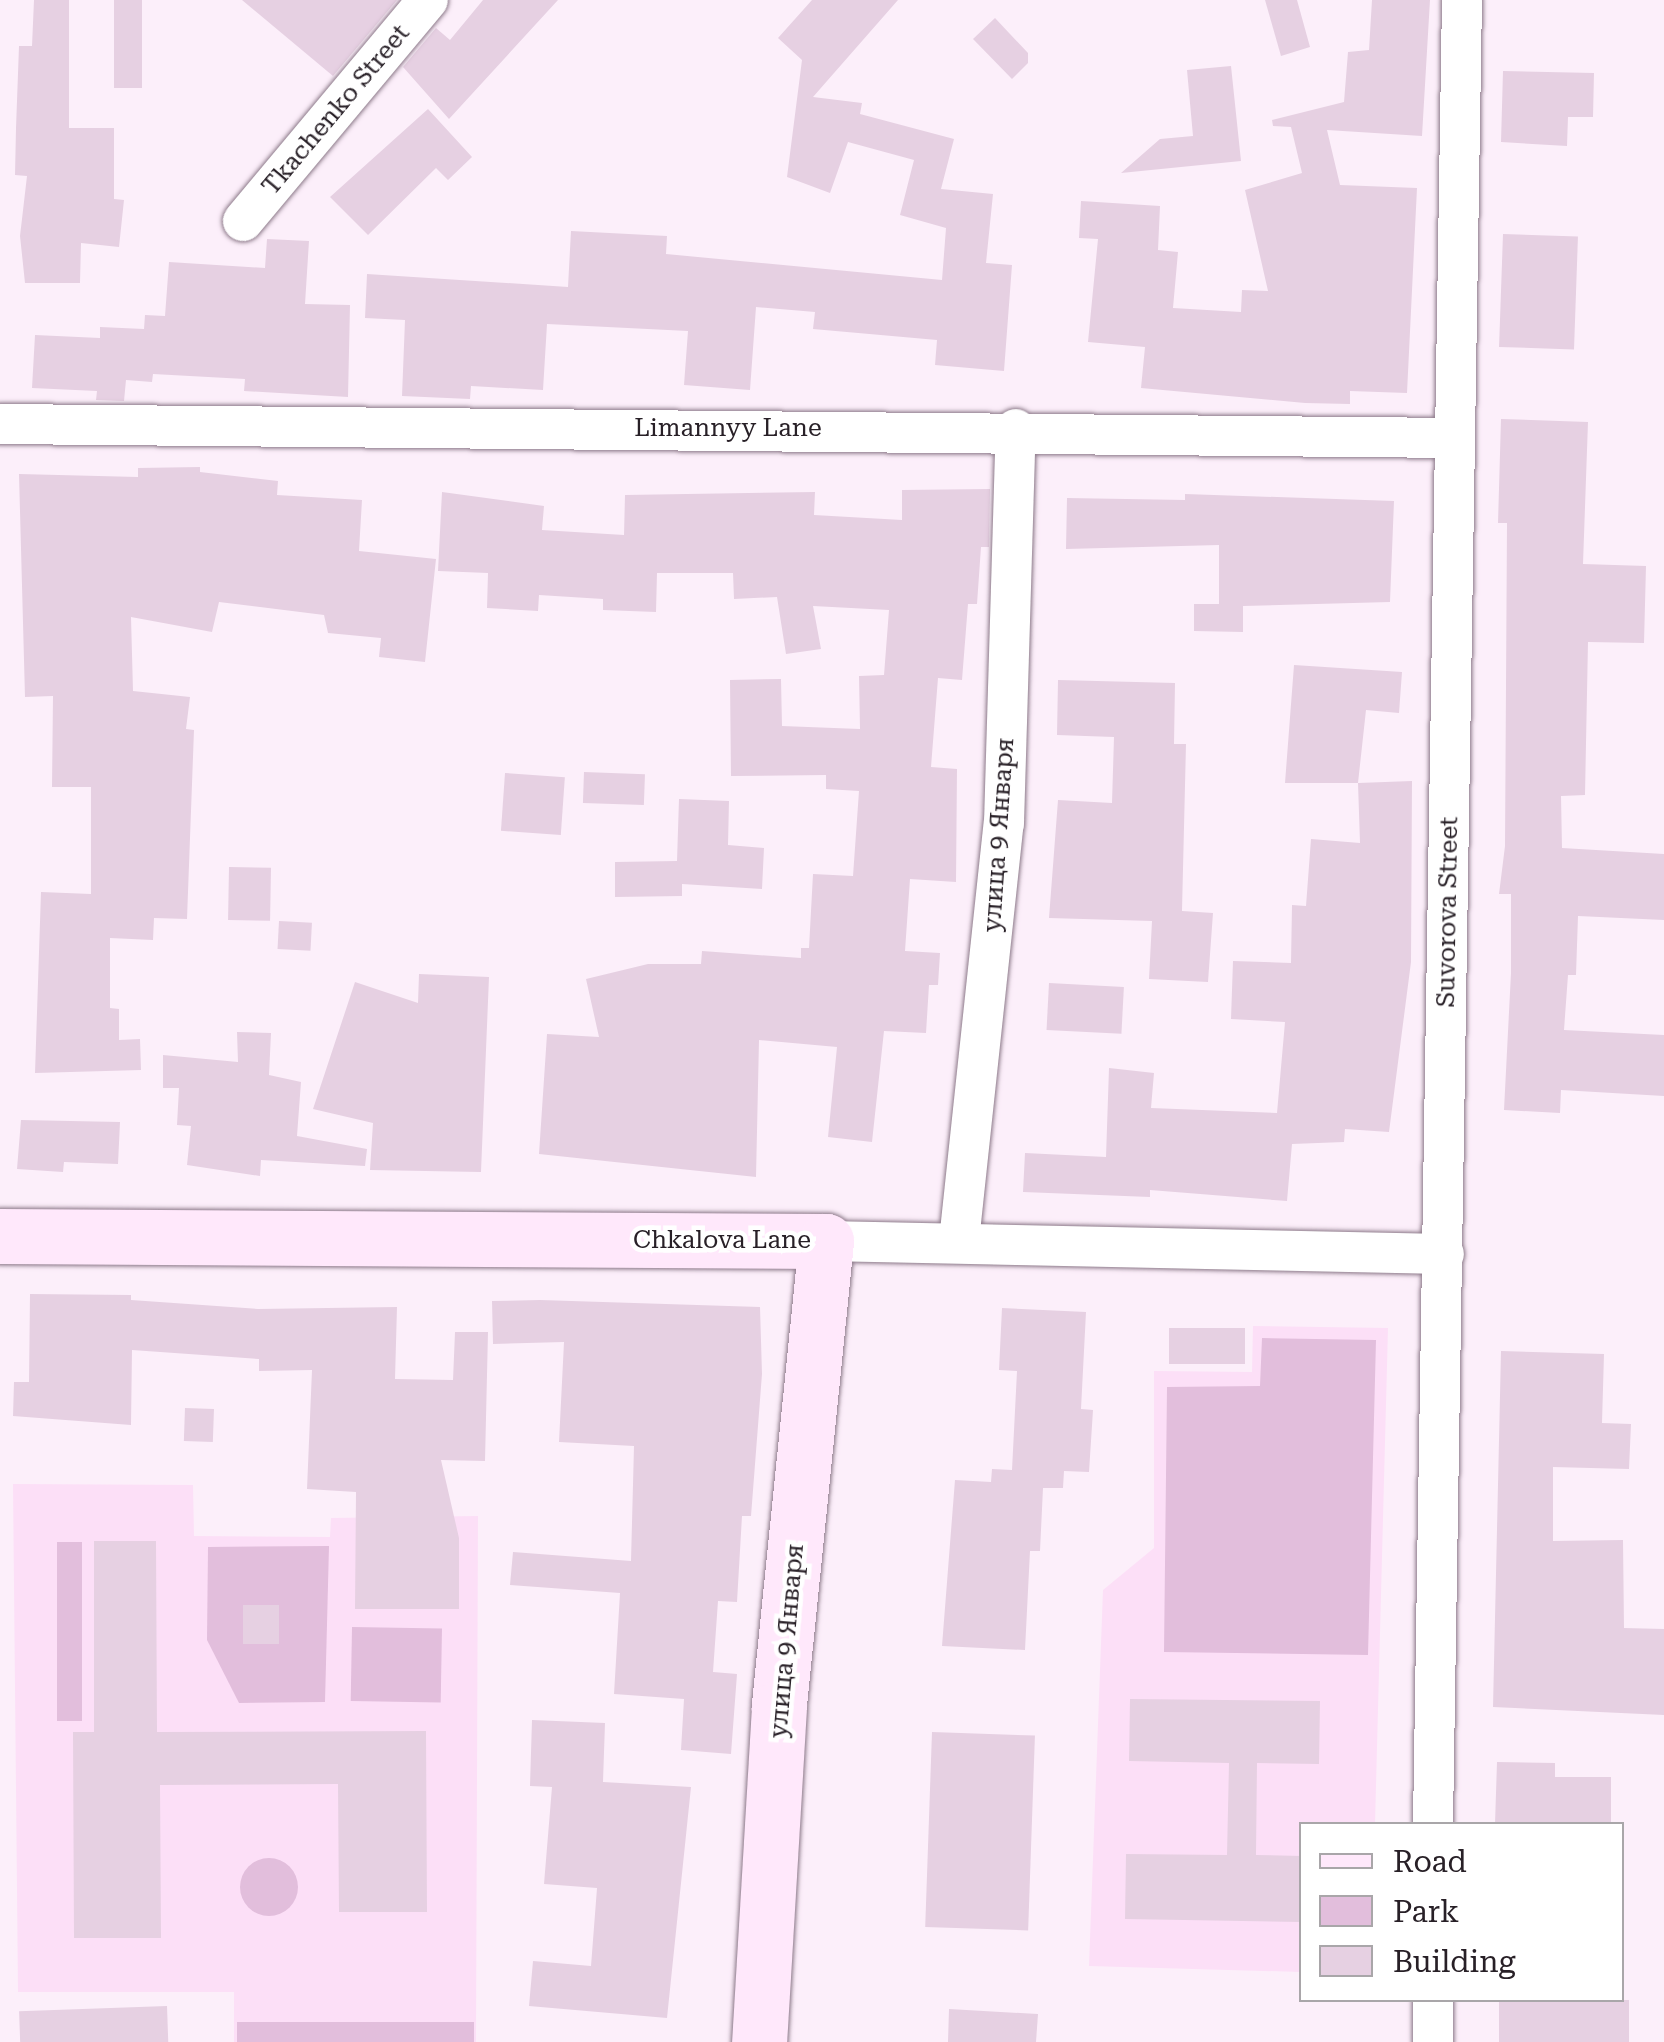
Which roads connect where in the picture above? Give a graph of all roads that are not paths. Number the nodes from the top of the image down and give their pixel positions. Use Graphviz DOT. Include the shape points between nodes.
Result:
graph roads {
  1 [pos="428,0"];
  2 [pos="1462,0"];
  3 [pos="243,221"];
  4 [pos="0,424"];
  5 [pos="1016,429"];
  6 [pos="1455,438"];
  7 [pos="0,1236"];
  8 [pos="826,1241"];
  9 [pos="960,1241"];
  10 [pos="1444,1254"];
  11 [pos="1433,1822"];
  12 [pos="1433,2002"];
  13 [pos="759,2042"];
  14 [pos="1433,2042"];
  1 -- 3 [label="street, Tkachenko Street"];
  2 -- 6 [label="street, Suvorova Street"];
  4 -- 5 [label="street, Limannyy Lane"];
  5 -- 6 [label="street, Limannyy Lane"];
  5 -- 9 [label="street, улица 9 Января" via="1004,822"];
  6 -- 10 [label="street, Suvorova Street"];
  7 -- 8 [label="street, Chkalova Lane"];
  8 -- 9 [label="street, Chkalova Lane"];
  8 -- 13 [label="street, улица 9 Января" via="779,1708"];
  9 -- 10 [label="street, Chkalova Lane"];
  10 -- 11 [label="street, Suvorova Street"];
  12 -- 14 [label="street"];
}
